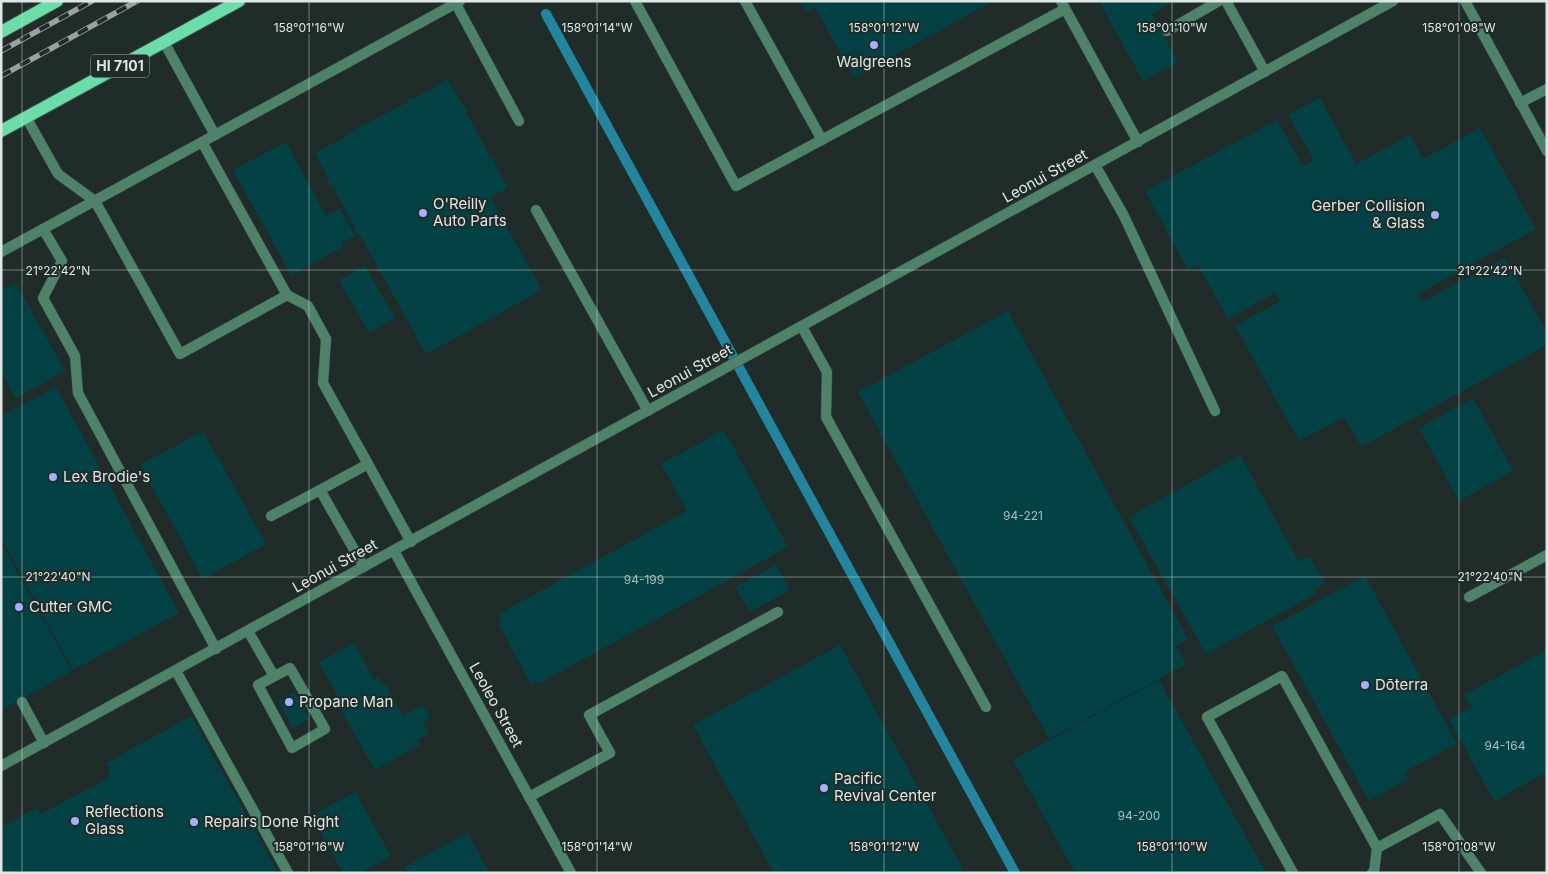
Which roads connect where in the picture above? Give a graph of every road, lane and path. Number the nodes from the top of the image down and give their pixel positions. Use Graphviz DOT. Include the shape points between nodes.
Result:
graph roads {
  1 [pos="58,1"];
  2 [pos="239,1"];
  3 [pos="635,1"];
  4 [pos="745,1"];
  5 [pos="1219,1"];
  6 [pos="1226,1"];
  7 [pos="1393,1"];
  8 [pos="1465,1"];
  9 [pos="458,2"];
  10 [pos="1063,5"];
  11 [pos="17,24"];
  12 [pos="1167,31"];
  13 [pos="1,32"];
  14 [pos="1,37"];
  15 [pos="164,42"];
  16 [pos="1265,72"];
  17 [pos="1547,89"];
  18 [pos="1520,103"];
  19 [pos="26,117"];
  20 [pos="519,121"];
  21 [pos="1,131"];
  22 [pos="215,135"];
  23 [pos="822,140"];
  24 [pos="202,142"];
  25 [pos="1138,142"];
  26 [pos="1547,151"];
  27 [pos="1095,165"];
  28 [pos="95,201"];
  29 [pos="536,210"];
  30 [pos="44,229"];
  31 [pos="1,252"];
  32 [pos="287,295"];
  33 [pos="802,327"];
  34 [pos="648,411"];
  35 [pos="1215,411"];
  36 [pos="368,464"];
  37 [pos="320,490"];
  38 [pos="271,516"];
  39 [pos="411,542"];
  40 [pos="394,551"];
  41 [pos="1547,555"];
  42 [pos="364,567"];
  43 [pos="1469,597"];
  44 [pos="778,612"];
  45 [pos="248,631"];
  46 [pos="216,649"];
  47 [pos="176,671"];
  48 [pos="274,676"];
  49 [pos="22,702"];
  50 [pos="986,707"];
  51 [pos="44,743"];
  52 [pos="1,766"];
  53 [pos="529,797"];
  54 [pos="1377,848"];
  55 [pos="568,872"];
  56 [pos="288,873"];
  57 [pos="1293,873"];
  58 [pos="1372,873"];
  59 [pos="1482,873"];
  1 -- 11 [label="main road"];
  2 -- 15 [label="main road, HI 7101"];
  3 -- 23 [label="street" via="736,186"];
  4 -- 23 [label="street"];
  5 -- 12 [label="street"];
  6 -- 16 [label="street"];
  7 -- 16 [label="street, Leonui Street"];
  8 -- 18 [label="street"];
  9 -- 20 [label="street"];
  9 -- 22 [label="street"];
  10 -- 23 [label="street"];
  10 -- 25 [label="street"];
  11 -- 13 [label="main road"];
  11 -- 14 [label="main road"];
  15 -- 19 [label="main road, HI 7101"];
  15 -- 22 [label="street"];
  16 -- 25 [label="street, Leonui Street"];
  17 -- 18 [label="street"];
  18 -- 26 [label="street"];
  19 -- 21 [label="main road, HI 7101"];
  19 -- 28 [label="street" via="58,174"];
  22 -- 24 [label="street"];
  24 -- 28 [label="street"];
  24 -- 32 [label="street"];
  25 -- 27 [label="street, Leonui Street"];
  27 -- 33 [label="street, Leonui Street"];
  27 -- 35 [label="street" via="1124,216"];
  28 -- 30 [label="street"];
  28 -- 32 [label="street" via="180,354"];
  29 -- 34 [label="street"];
  30 -- 31 [label="street"];
  30 -- 46 [label="street" via="62,261 44,298 75,356 78,393"];
  32 -- 36 [label="street" via="308,306 326,339 323,382"];
  33 -- 34 [label="street, Leonui Street"];
  33 -- 50 [label="street" via="827,372 826,417"];
  34 -- 39 [label="street, Leonui Street"];
  36 -- 37 [label="street"];
  36 -- 39 [label="street"];
  37 -- 38 [label="street"];
  37 -- 42 [label="street"];
  39 -- 40 [label="street, Leonui Street"];
  40 -- 42 [label="street, Leonui Street"];
  40 -- 53 [label="street, Leoleo Street"];
  41 -- 43 [label="street"];
  42 -- 45 [label="street, Leonui Street"];
  44 -- 53 [label="street" via="589,715 610,753"];
  45 -- 46 [label="street, Leonui Street"];
  45 -- 48 [label="street"];
  46 -- 47 [label="street, Leonui Street"];
  47 -- 51 [label="street, Leonui Street"];
  47 -- 56 [label="street"];
  48 -- 48 [label="street" via="290,668 325,729 292,748 258,685"];
  49 -- 51 [label="street"];
  51 -- 52 [label="street, Leonui Street"];
  53 -- 55 [label="street, Leoleo Street"];
  54 -- 57 [label="street" via="1282,676 1207,717"];
  54 -- 58 [label="street"];
  54 -- 59 [label="street" via="1440,814"];
}
